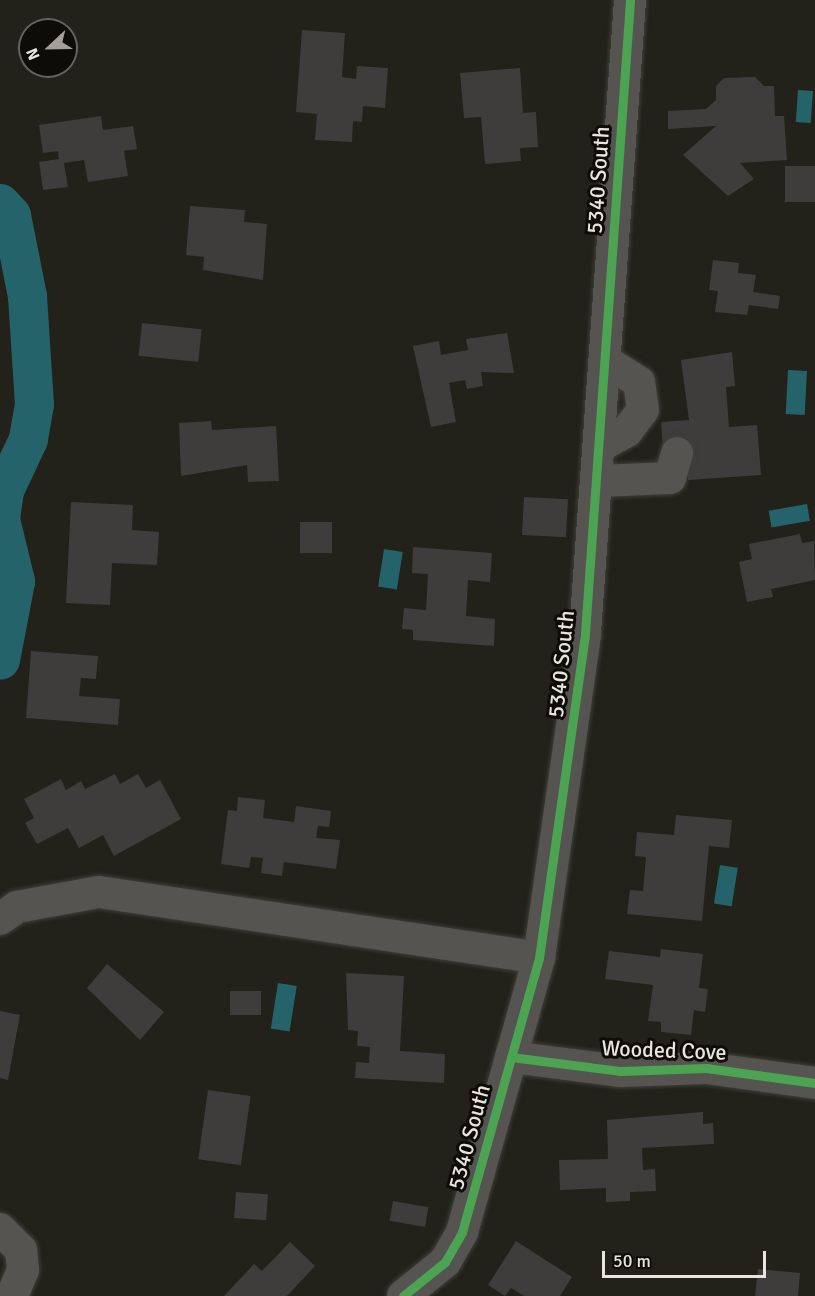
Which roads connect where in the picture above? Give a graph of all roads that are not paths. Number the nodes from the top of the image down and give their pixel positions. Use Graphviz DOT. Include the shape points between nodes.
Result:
graph roads {
  1 [pos="630,0"];
  2 [pos="605,360"];
  3 [pos="600,446"];
  4 [pos="677,453"];
  5 [pos="598,481"];
  6 [pos="0,919"];
  7 [pos="539,958"];
  8 [pos="511,1057"];
  9 [pos="815,1083"];
  10 [pos="0,1229"];
  11 [pos="12,1296"];
  12 [pos="403,1296"];
  1 -- 2 [label="street, 5340 South"];
  2 -- 3 [label="street, 5340 South"];
  2 -- 3 [label="street" via="639,382 644,410 627,430"];
  3 -- 5 [label="street, 5340 South"];
  4 -- 5 [label="street" via="670,478"];
  5 -- 7 [label="street, 5340 South" via="577,705"];
  6 -- 7 [label="street" via="17,907 99,892"];
  7 -- 8 [label="street, 5340 South"];
  8 -- 9 [label="street, Wooded Cove" via="621,1071 717,1069"];
  8 -- 12 [label="street, 5340 South" via="462,1232 445,1262"];
  10 -- 11 [label="street" via="21,1250 23,1270"];
}
